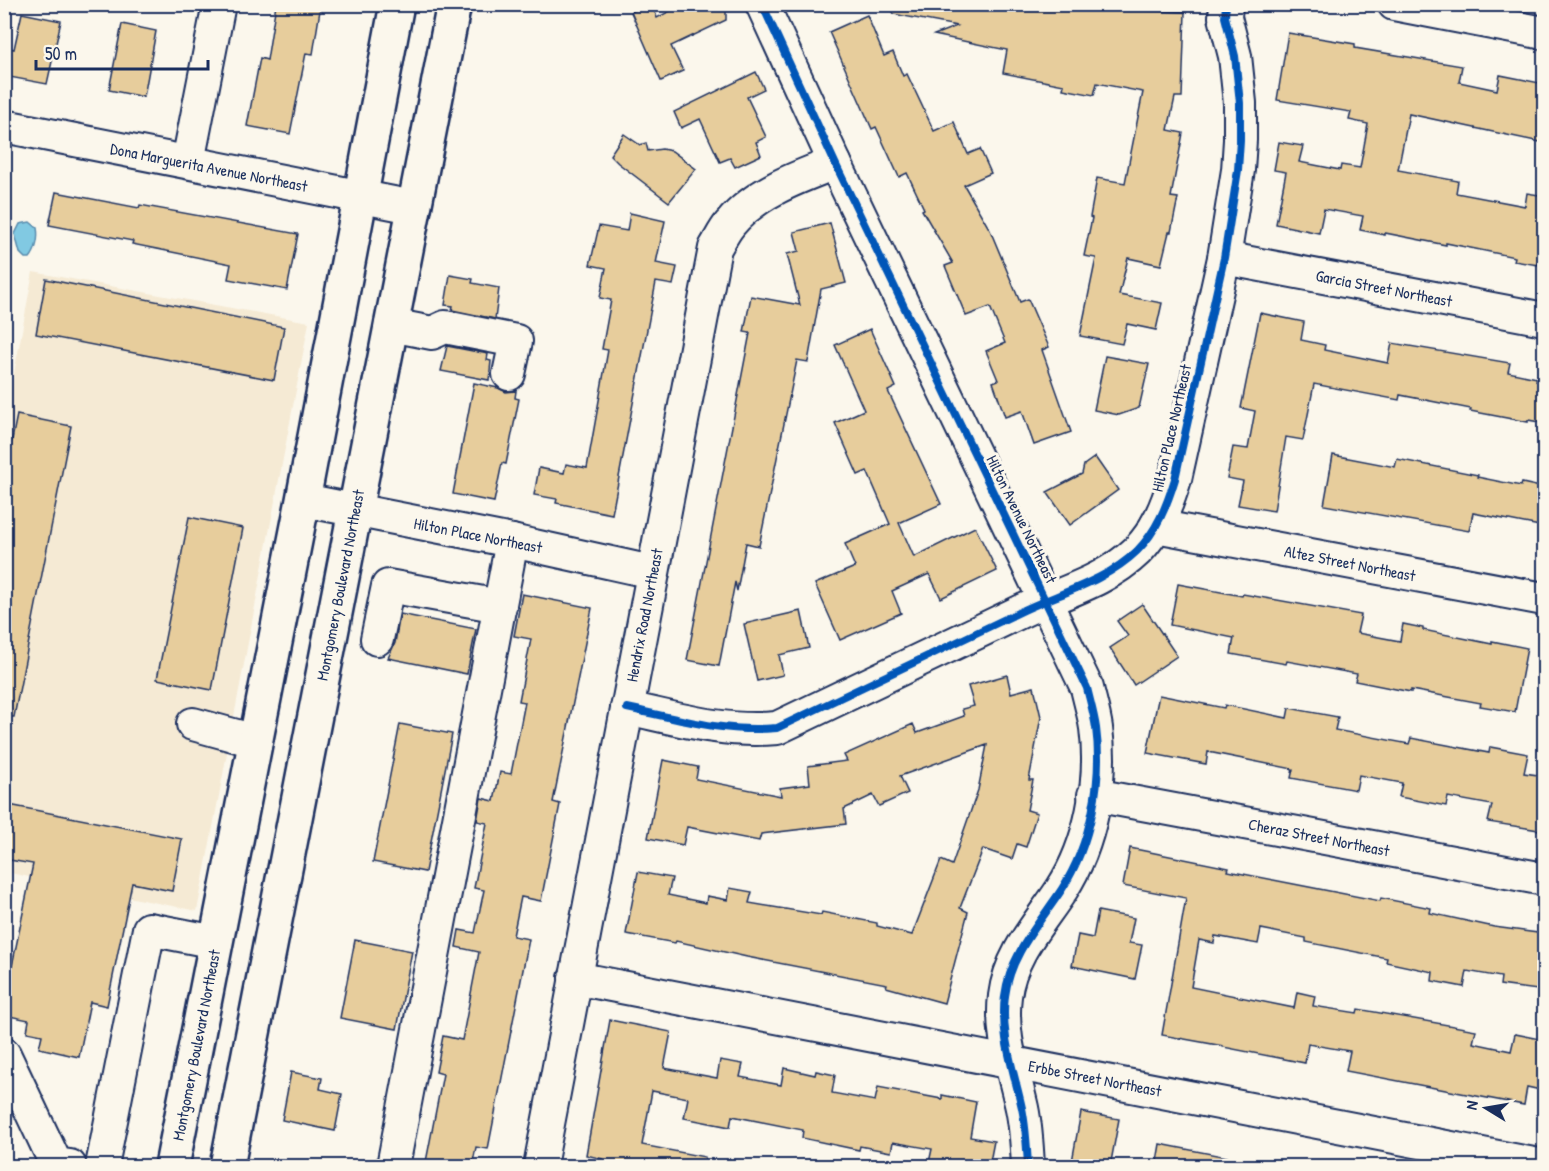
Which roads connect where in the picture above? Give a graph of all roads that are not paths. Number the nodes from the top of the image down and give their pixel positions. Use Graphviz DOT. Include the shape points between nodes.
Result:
graph roads {
  1 [pos="219,4"];
  2 [pos="397,4"];
  3 [pos="454,4"];
  4 [pos="762,4"];
  5 [pos="1226,4"];
  6 [pos="1394,4"];
  7 [pos="1545,33"];
  8 [pos="4,126"];
  9 [pos="188,162"];
  10 [pos="835,163"];
  11 [pos="359,197"];
  12 [pos="413,207"];
  13 [pos="1224,258"];
  14 [pos="1545,319"];
  15 [pos="391,325"];
  16 [pos="509,374"];
  17 [pos="303,500"];
  18 [pos="354,512"];
  19 [pos="1156,526"];
  20 [pos="512,541"];
  21 [pos="652,572"];
  22 [pos="1545,599"];
  23 [pos="1046,601"];
  24 [pos="500,606"];
  25 [pos="377,639"];
  26 [pos="627,708"];
  27 [pos="194,724"];
  28 [pos="255,741"];
  29 [pos="1094,795"];
  30 [pos="1545,879"];
  31 [pos="216,942"];
  32 [pos="575,978"];
  33 [pos="4,1054"];
  34 [pos="1010,1061"];
  35 [pos="1545,1166"];
  36 [pos="70,1167"];
  37 [pos="102,1167"];
  38 [pos="172,1167"];
  39 [pos="227,1167"];
  40 [pos="393,1167"];
  41 [pos="540,1167"];
  42 [pos="1028,1167"];
  1 -- 9 [label="street"];
  2 -- 11 [label="main road, Montgomery Boulevard Northeast"];
  3 -- 12 [label="main road, Montgomery Boulevard Northeast"];
  4 -- 10 [label="street, Hilton Avenue Northeast"];
  5 -- 13 [label="street, Hilton Place Northeast" via="1240,103 1240,140"];
  6 -- 7 [label="street"];
  8 -- 9 [label="street, Dona Marguerita Avenue Northeast"];
  9 -- 11 [label="street, Dona Marguerita Avenue Northeast"];
  10 -- 21 [label="street, Hendrix Road Northeast" via="760,197 730,224 715,248"];
  10 -- 23 [label="street, Hilton Avenue Northeast"];
  11 -- 12 [label="street, Dona Marguerita Avenue Northeast"];
  11 -- 17 [label="main road, Montgomery Boulevard Northeast"];
  12 -- 15 [label="main road, Montgomery Boulevard Northeast"];
  13 -- 14 [label="street, Garcia Street Northeast"];
  13 -- 19 [label="street, Hilton Place Northeast" via="1175,479"];
  15 -- 16 [label="street" via="432,333 445,327 516,341"];
  15 -- 18 [label="main road, Montgomery Boulevard Northeast"];
  17 -- 18 [label="street, Hilton Place Northeast"];
  17 -- 28 [label="main road, Montgomery Boulevard Northeast"];
  18 -- 20 [label="street, Hilton Place Northeast"];
  18 -- 39 [label="main road, Montgomery Boulevard Northeast"];
  19 -- 22 [label="street, Altez Street Northeast"];
  19 -- 23 [label="street, Hilton Place Northeast" via="1116,568"];
  20 -- 21 [label="street, Hilton Place Northeast"];
  20 -- 24 [label="street"];
  21 -- 26 [label="street, Hendrix Road Northeast"];
  23 -- 26 [label="street, Hilton Place Northeast" via="777,728 722,728"];
  23 -- 29 [label="street, Hilton Avenue Northeast" via="1087,688 1096,727"];
  24 -- 25 [label="street" via="388,586"];
  24 -- 40 [label="street"];
  26 -- 32 [label="street, Hendrix Road Northeast"];
  27 -- 28 [label="street"];
  28 -- 31 [label="main road, Montgomery Boulevard Northeast"];
  29 -- 30 [label="street, Cheraz Street Northeast"];
  29 -- 34 [label="street, Hilton Avenue Northeast" via="1079,857 1014,961 1004,1004"];
  31 -- 37 [label="street" via="149,929"];
  31 -- 38 [label="main road, Montgomery Boulevard Northeast"];
  32 -- 34 [label="street, Erbbe Street Northeast"];
  32 -- 41 [label="street, Hendrix Road Northeast"];
  33 -- 36 [label="street" via="56,1164"];
  34 -- 35 [label="street, Erbbe Street Northeast"];
  34 -- 42 [label="street, Hilton Avenue Northeast" via="1027,1140"];
}
